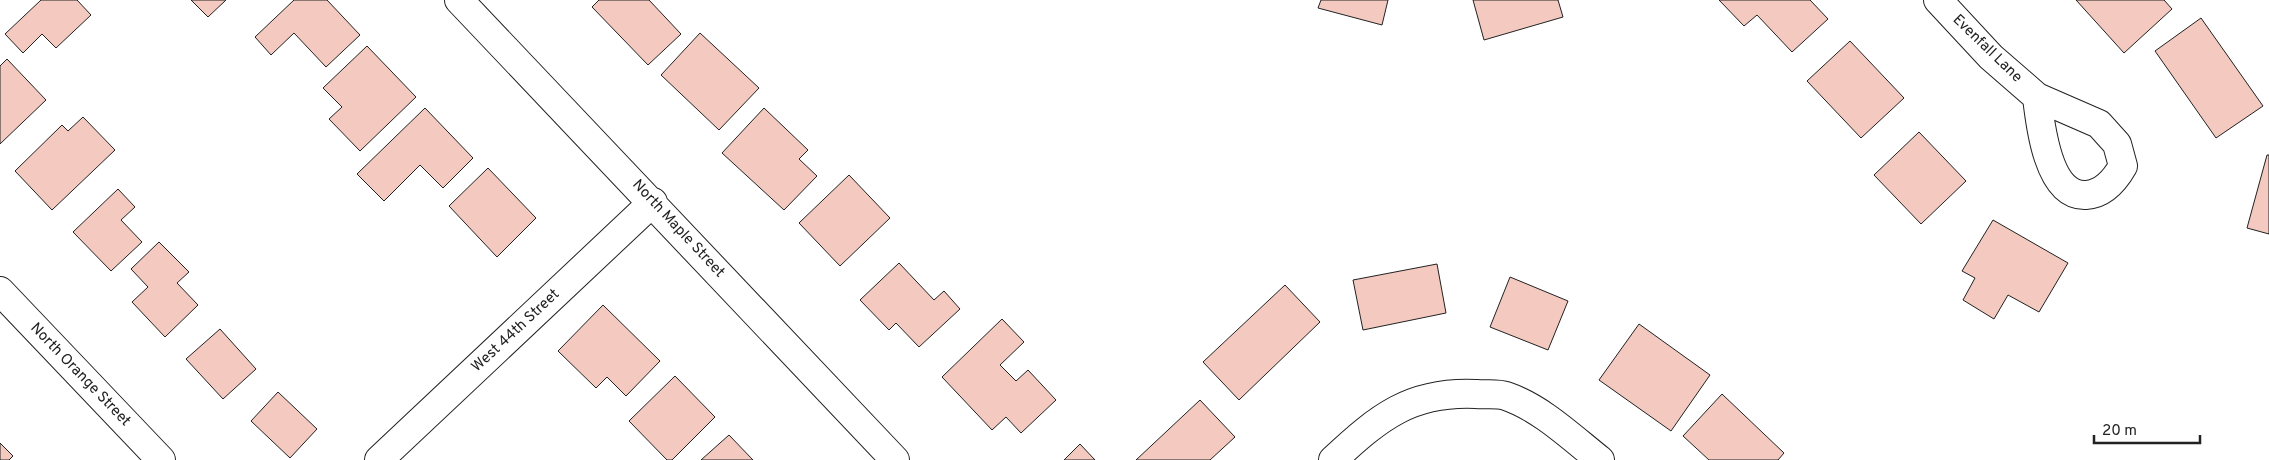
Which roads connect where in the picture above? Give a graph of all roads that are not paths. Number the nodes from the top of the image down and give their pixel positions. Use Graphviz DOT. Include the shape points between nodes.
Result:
graph roads {
  1 [pos="459,0"];
  2 [pos="1938,0"];
  3 [pos="2037,96"];
  4 [pos="653,202"];
  5 [pos="0,291"];
  6 [pos="161,460"];
  7 [pos="379,460"];
  8 [pos="896,460"];
  9 [pos="1334,460"];
  10 [pos="1600,460"];
  1 -- 4 [label="street, North Maple Street"];
  2 -- 3 [label="street, Evenfall Lane" via="1991,57"];
  4 -- 7 [label="street, West 44th Street"];
  4 -- 8 [label="street, North Maple Street"];
  5 -- 6 [label="street, North Orange Street"];
  9 -- 10 [label="street" via="1358,437 1404,406 1451,393 1505,396 1549,420"];
}
